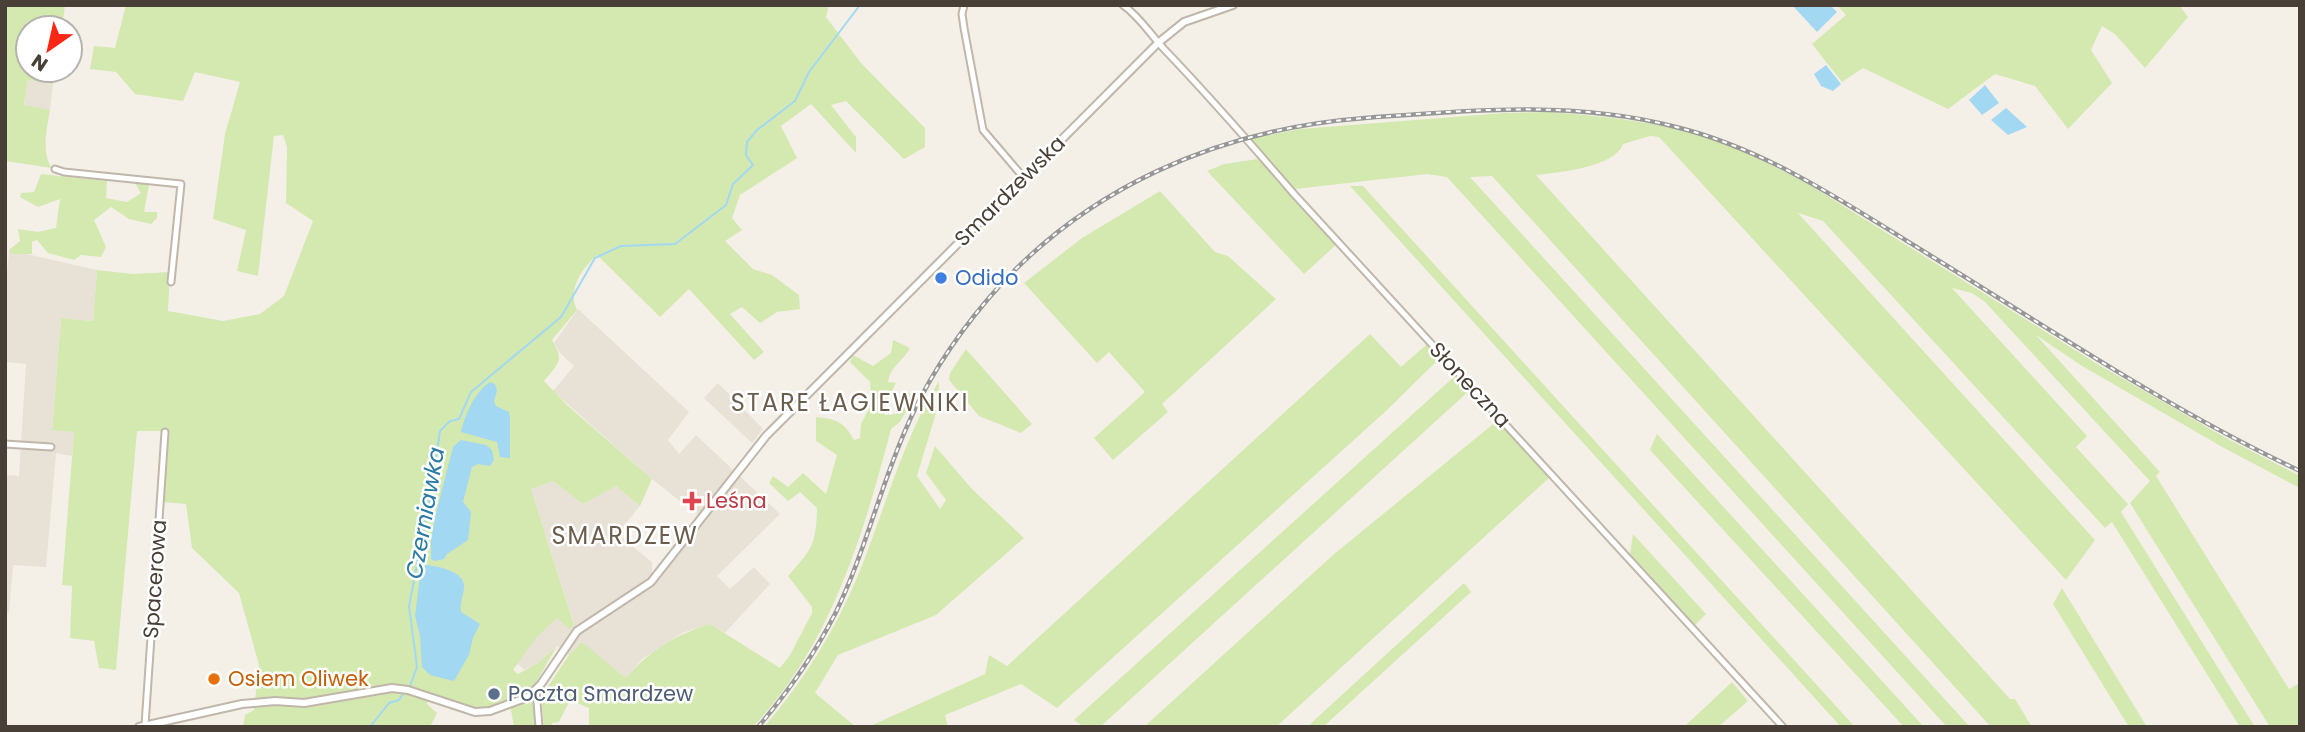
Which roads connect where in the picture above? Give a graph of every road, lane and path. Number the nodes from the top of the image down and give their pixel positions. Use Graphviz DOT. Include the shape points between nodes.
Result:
graph roads {
  1 [pos="964,5"];
  2 [pos="1123,5"];
  3 [pos="1233,5"];
  4 [pos="1158,43"];
  5 [pos="55,169"];
  6 [pos="1024,178"];
  7 [pos="171,282"];
  8 [pos="166,432"];
  9 [pos="5,444"];
  10 [pos="51,447"];
  11 [pos="536,690"];
  12 [pos="528,696"];
  13 [pos="538,709"];
  14 [pos="168,724"];
  15 [pos="142,726"];
  16 [pos="539,727"];
  17 [pos="1783,727"];
  1 -- 6 [label="street" via="983,130"];
  2 -- 4 [label="street, Słoneczna"];
  3 -- 4 [label="street, Smardzewska" via="1184,22"];
  4 -- 6 [label="street, Smardzewska"];
  4 -- 17 [label="street, Słoneczna"];
  5 -- 7 [label="street" via="181,184"];
  6 -- 11 [label="street, Smardzewska" via="766,436 659,574 582,627"];
  8 -- 15 [label="street, Spacerowa"];
  9 -- 10 [label="street"];
  11 -- 12 [label="street, Smardzewska"];
  11 -- 13 [label="street"];
  12 -- 13 [label="street"];
  12 -- 14 [label="street, Smardzewska" via="481,712 396,688 304,703 234,705"];
  13 -- 16 [label="street"];
  14 -- 15 [label="street, Smardzewska"];
}
